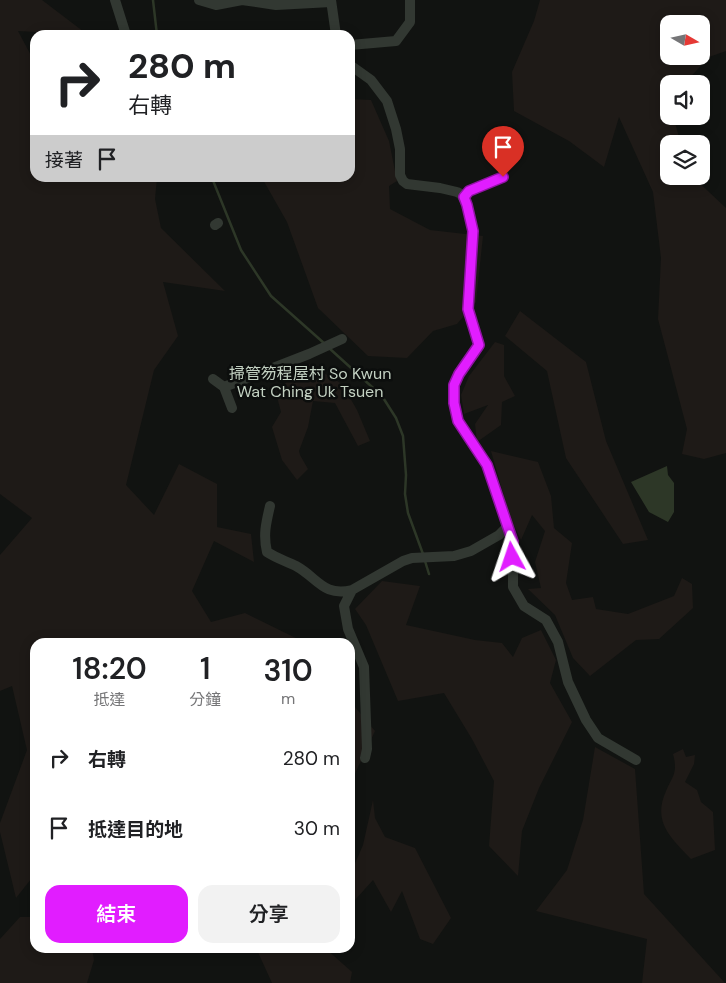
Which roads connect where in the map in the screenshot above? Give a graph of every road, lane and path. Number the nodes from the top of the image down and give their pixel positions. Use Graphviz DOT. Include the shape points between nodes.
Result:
graph roads {
  1 [pos="115,0"];
  2 [pos="198,0"];
  3 [pos="410,0"];
  4 [pos="331,1"];
  5 [pos="124,30"];
  6 [pos="335,30"];
  7 [pos="355,45"];
  8 [pos="355,69"];
  9 [pos="503,177"];
  10 [pos="464,197"];
  11 [pos="338,341"];
  12 [pos="214,379"];
  13 [pos="224,386"];
  14 [pos="232,408"];
  15 [pos="270,506"];
  16 [pos="508,526"];
  17 [pos="352,590"];
  18 [pos="352,638"];
  19 [pos="355,646"];
  20 [pos="365,758"];
  21 [pos="636,760"];
  1 -- 5 [label="street"];
  2 -- 4 [label="street" via="216,5 242,0 276,5"];
  3 -- 7 [label="street" via="410,22 396,41"];
  4 -- 6 [label="street"];
  8 -- 10 [label="street" via="371,80 387,101 398,136 403,181 457,192"];
  9 -- 10 [label="street" via="469,191"];
  10 -- 16 [label="street" via="473,231 468,309 479,345 456,380 454,403 458,421 487,465"];
  11 -- 13 [label="street"];
  12 -- 13 [label="street"];
  13 -- 14 [label="street"];
  15 -- 17 [label="street" via="264,538 267,552 296,566 326,589 341,593"];
  16 -- 17 [label="street" via="500,535 471,550 454,556 412,558"];
  16 -- 21 [label="street" via="513,542 513,587 519,600 546,620 558,642 568,682 598,738"];
  17 -- 18 [label="street" via="344,606"];
  19 -- 20 [label="street" via="364,667"];
}
